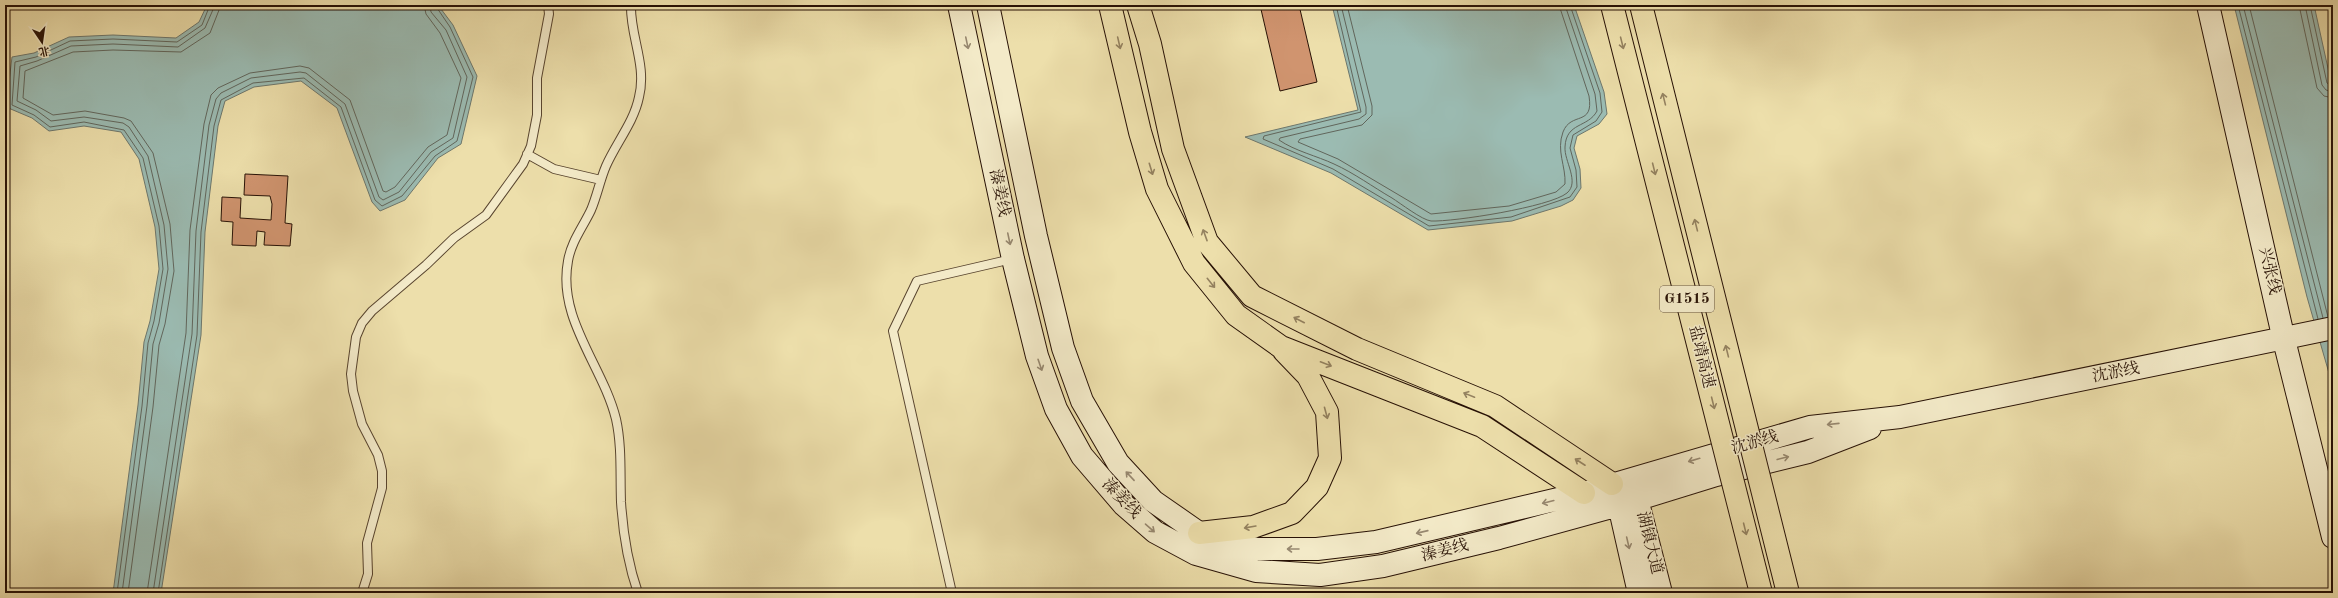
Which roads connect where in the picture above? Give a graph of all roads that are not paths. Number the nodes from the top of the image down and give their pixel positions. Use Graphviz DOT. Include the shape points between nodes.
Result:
graph roads {
  1 [pos="548,5"];
  2 [pos="631,5"];
  3 [pos="959,5"];
  4 [pos="988,5"];
  5 [pos="1110,5"];
  6 [pos="1138,5"];
  7 [pos="1612,5"];
  8 [pos="1641,5"];
  9 [pos="2208,5"];
  10 [pos="528,154"];
  11 [pos="601,180"];
  12 [pos="1013,259"];
  13 [pos="2333,328"];
  14 [pos="2293,338"];
  15 [pos="1281,347"];
  16 [pos="1900,417"];
  17 [pos="1612,484"];
  18 [pos="1584,493"];
  19 [pos="1628,502"];
  20 [pos="1199,532"];
  21 [pos="2333,537"];
  22 [pos="362,593"];
  23 [pos="638,593"];
  24 [pos="952,593"];
  25 [pos="1639,593"];
  26 [pos="1661,593"];
  27 [pos="1760,593"];
  28 [pos="1788,593"];
  1 -- 10 [label="lane" via="549,14 537,78 536,115"];
  2 -- 11 [label="lane" via="642,76 639,98"];
  3 -- 12 [label="main road, 溱姜线, one-way"];
  20 -- 4 [label="main road, 溱姜线, one-way" via="1153,501 1118,463 1082,401 1063,348 1036,236"];
  5 -- 15 [label="highway, one-way" via="1140,132 1157,189 1194,263 1236,315"];
  17 -- 6 [label="highway, one-way" via="1495,406 1357,349 1252,296 1208,242 1173,149 1150,44"];
  7 -- 27 [label="highway, 盐靖高速 / G1515, one-way, bridge"];
  28 -- 8 [label="highway, 盐靖高速 / G1515, one-way, bridge"];
  9 -- 14 [label="main road, 兴张线"];
  10 -- 11 [label="lane" via="554,169"];
  10 -- 22 [label="lane" via="486,215 454,238 372,310 356,337 351,374 353,391 362,424 378,455 382,471 382,488 367,543 368,574"];
  11 -- 23 [label="lane" via="590,210 575,237 568,262 568,294 574,323 610,400 616,419 620,449 621,503 628,556"];
  12 -- 19 [label="main road, 溱姜线, one-way" via="1044,376 1056,409 1082,456 1124,505 1155,532 1196,554 1256,571 1320,575 1383,566 1499,538"];
  12 -- 24 [label="lane" via="917,281 893,331"];
  13 -- 14 [label="main road, 沈淤线"];
  14 -- 16 [label="main road, 沈淤线"];
  14 -- 21 [label="main road, 兴张线"];
  15 -- 18 [label="highway, one-way" via="1482,426"];
  15 -- 20 [label="highway, one-way" via="1308,376 1327,412 1330,458 1317,487 1292,513 1253,527"];
  16 -- 17 [label="main road, 沈淤线, one-way" via="1810,427"];
  19 -- 16 [label="main road, 沈淤线, one-way" via="1716,475 1808,452"];
  17 -- 18 [label="main road, 溱姜线"];
  17 -- 19 [label="main road, 湖镇大道"];
  18 -- 19 [label="main road"];
  18 -- 20 [label="main road, 溱姜线, one-way" via="1376,542 1317,549 1257,549"];
  19 -- 25 [label="main road, 湖镇大道, one-way"];
  19 -- 26 [label="main road, 湖镇大道"];
}
